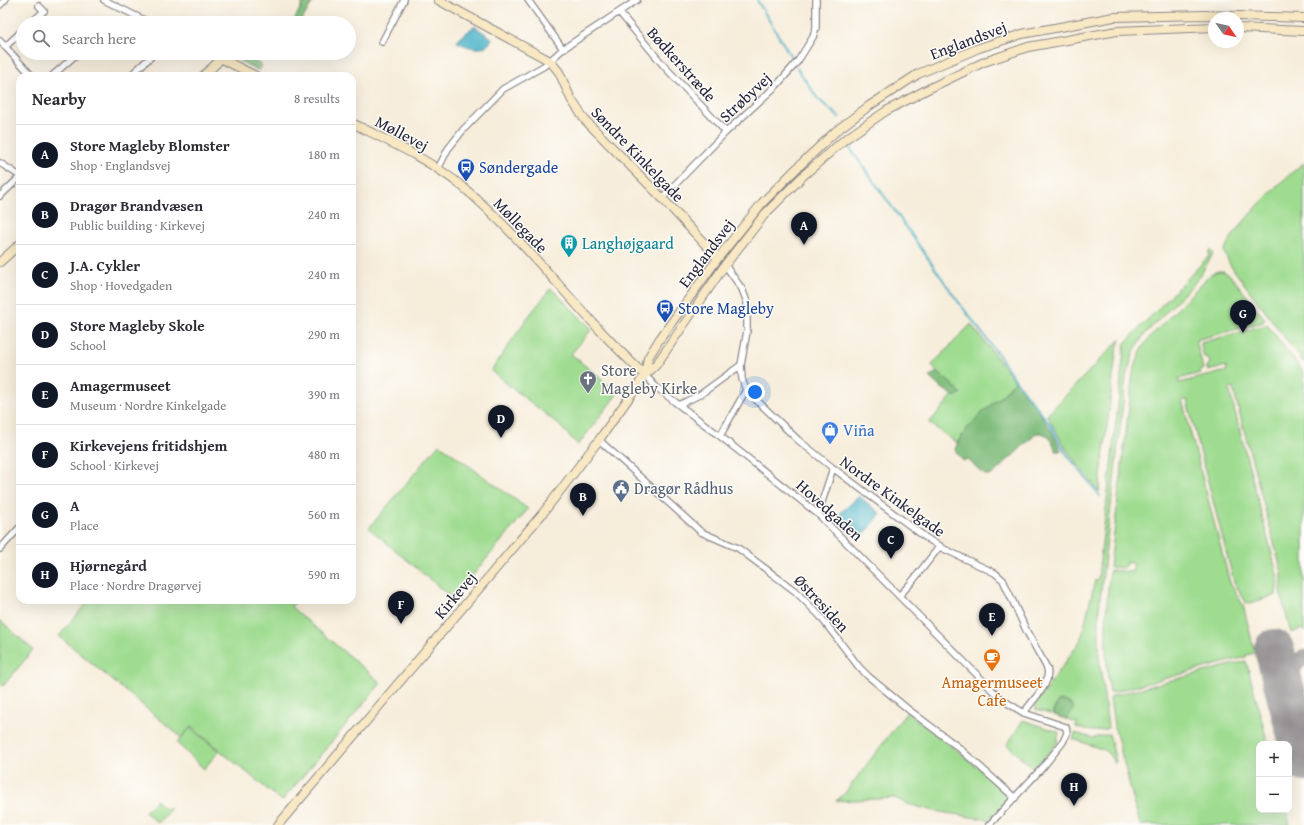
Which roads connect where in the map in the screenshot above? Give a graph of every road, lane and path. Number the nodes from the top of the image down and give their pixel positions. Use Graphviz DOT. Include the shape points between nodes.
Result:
graph roads {
  1 [pos="5,0"];
  2 [pos="104,0"];
  3 [pos="404,0"];
  4 [pos="438,0"];
  5 [pos="528,0"];
  6 [pos="637,0"];
  7 [pos="816,0"];
  8 [pos="0,5"];
  9 [pos="39,6"];
  10 [pos="619,12"];
  11 [pos="39,16"];
  12 [pos="136,16"];
  13 [pos="1304,18"];
  14 [pos="1208,27"];
  15 [pos="1244,28"];
  16 [pos="1304,31"];
  17 [pos="16,37"];
  18 [pos="0,41"];
  19 [pos="382,42"];
  20 [pos="5,47"];
  21 [pos="563,49"];
  22 [pos="16,59"];
  23 [pos="17,60"];
  24 [pos="70,60"];
  25 [pos="147,60"];
  26 [pos="219,60"];
  27 [pos="224,60"];
  28 [pos="550,61"];
  29 [pos="28,72"];
  30 [pos="57,72"];
  31 [pos="134,72"];
  32 [pos="207,72"];
  33 [pos="248,72"];
  34 [pos="356,125"];
  35 [pos="726,132"];
  36 [pos="0,163"];
  37 [pos="438,169"];
  38 [pos="16,174"];
  39 [pos="16,181"];
  40 [pos="0,196"];
  41 [pos="662,198"];
  42 [pos="16,248"];
  43 [pos="718,258"];
  44 [pos="0,262"];
  45 [pos="725,265"];
  46 [pos="740,365"];
  47 [pos="644,375"];
  48 [pos="746,390"];
  49 [pos="679,405"];
  50 [pos="720,436"];
  51 [pos="599,440"];
  52 [pos="833,468"];
  53 [pos="818,514"];
  54 [pos="16,531"];
  55 [pos="940,546"];
  56 [pos="0,549"];
  57 [pos="899,596"];
  58 [pos="1024,713"];
  59 [pos="1015,798"];
  60 [pos="278,825"];
  61 [pos="989,825"];
  1 -- 8 [label="street"];
  2 -- 12 [label="street"];
  3 -- 19 [label="street"];
  4 -- 28 [label="main road"];
  5 -- 21 [label="street"];
  6 -- 10 [label="street"];
  7 -- 35 [label="street, Strøbyvej" via="816,27 810,44 777,86"];
  9 -- 11 [label="street" via="44,11"];
  10 -- 21 [label="street"];
  10 -- 35 [label="street, Bødkerstræde" via="664,66"];
  13 -- 43 [label="main road, Englandsvej" via="1205,14 1121,16 1022,34 979,48 918,74 836,131 762,203"];
  14 -- 45 [label="main road, Englandsvej" via="1117,31 1028,47 984,62 926,90 886,111 844,140 765,214"];
  15 -- 16 [label="main road"];
  17 -- 20 [label="street"];
  18 -- 20 [label="street"];
  20 -- 22 [label="street"];
  21 -- 28 [label="street"];
  23 -- 29 [label="street"];
  24 -- 30 [label="street"];
  25 -- 31 [label="street"];
  26 -- 32 [label="main road"];
  27 -- 33 [label="main road"];
  28 -- 37 [label="street" via="513,82 494,97 448,149"];
  28 -- 41 [label="main road, Søndre Kinkelgade" via="559,72 571,99 585,120"];
  34 -- 37 [label="main road, Møllevej"];
  35 -- 41 [label="street, Strøbyvej"];
  36 -- 38 [label="street"];
  37 -- 47 [label="main road, Møllegade" via="462,186 487,210"];
  39 -- 40 [label="street"];
  41 -- 43 [label="main road, Søndre Kinkelgade"];
  42 -- 44 [label="main road"];
  43 -- 47 [label="main road, Englandsvej" via="648,358"];
  45 -- 46 [label="street" via="742,289 747,302 747,332"];
  45 -- 47 [label="main road, Englandsvej" via="656,366"];
  46 -- 48 [label="street"];
  46 -- 49 [label="street" via="701,394"];
  47 -- 49 [label="street, Hovedgaden"];
  47 -- 51 [label="main road, Kirkevej"];
  48 -- 50 [label="street"];
  48 -- 52 [label="street, Nordre Kinkelgade" via="798,440"];
  49 -- 50 [label="street, Hovedgaden"];
  50 -- 53 [label="street, Hovedgaden"];
  51 -- 59 [label="street, Østresiden" via="701,532 738,548 795,591 820,616 868,676 958,747"];
  51 -- 60 [label="main road, Kirkevej" via="543,513"];
  52 -- 53 [label="street"];
  52 -- 55 [label="street, Nordre Kinkelgade"];
  53 -- 57 [label="street, Hovedgaden"];
  54 -- 56 [label="street"];
  55 -- 57 [label="street"];
  55 -- 58 [label="street, Nordre Kinkelgade" via="995,573 1003,580 1049,674 1045,684"];
  57 -- 58 [label="street, Hovedgaden" via="1001,699"];
  58 -- 59 [label="street, Hovedgaden" via="1066,727 1067,733 1063,742"];
  59 -- 61 [label="street"];
}
